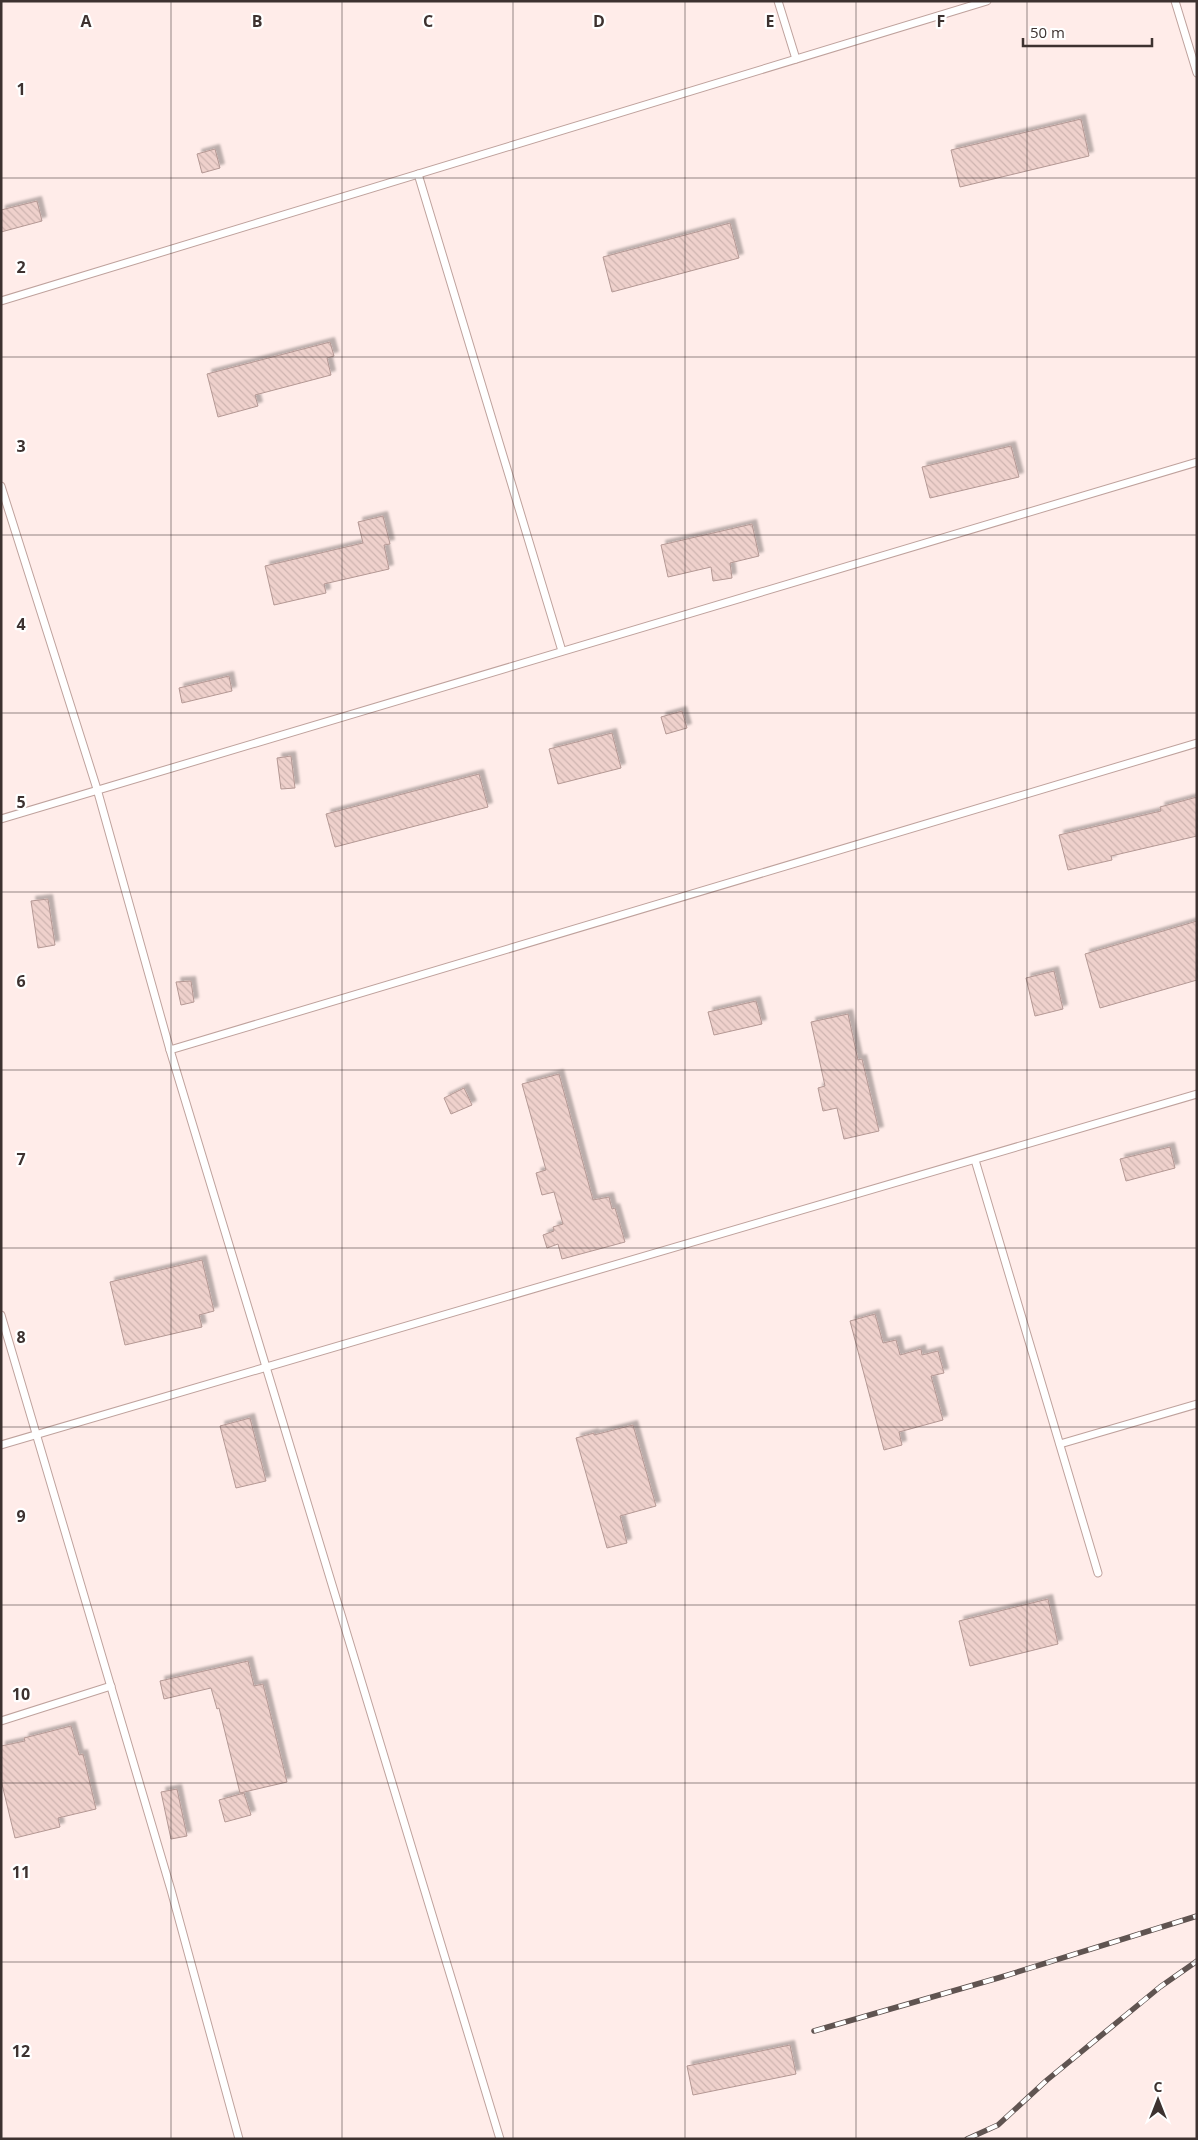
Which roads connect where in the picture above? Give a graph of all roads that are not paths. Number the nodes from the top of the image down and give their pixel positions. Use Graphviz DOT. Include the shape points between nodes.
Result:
graph roads {
  1 [pos="778,1"];
  2 [pos="986,1"];
  3 [pos="1175,1"];
  4 [pos="796,59"];
  5 [pos="1197,73"];
  6 [pos="418,174"];
  7 [pos="1,301"];
  8 [pos="1197,462"];
  9 [pos="1,486"];
  10 [pos="562,651"];
  11 [pos="1197,743"];
  12 [pos="97,789"];
  13 [pos="1,819"];
  14 [pos="170,1050"];
  15 [pos="1197,1094"];
  16 [pos="975,1160"];
  17 [pos="1,1315"];
  18 [pos="266,1368"];
  19 [pos="1197,1404"];
  20 [pos="37,1434"];
  21 [pos="1060,1444"];
  22 [pos="1,1445"];
  23 [pos="1098,1573"];
  24 [pos="111,1686"];
  25 [pos="1,1721"];
  26 [pos="239,2139"];
  27 [pos="500,2139"];
  1 -- 4 [label="lane"];
  2 -- 4 [label="lane"];
  3 -- 5 [label="lane"];
  4 -- 6 [label="lane"];
  6 -- 7 [label="lane"];
  6 -- 10 [label="lane"];
  8 -- 10 [label="lane"];
  9 -- 12 [label="lane"];
  10 -- 12 [label="lane"];
  11 -- 14 [label="lane"];
  12 -- 13 [label="lane"];
  12 -- 14 [label="lane"];
  14 -- 18 [label="lane"];
  15 -- 16 [label="lane"];
  16 -- 18 [label="lane"];
  16 -- 21 [label="lane"];
  17 -- 20 [label="lane"];
  18 -- 20 [label="lane"];
  18 -- 27 [label="lane"];
  19 -- 21 [label="lane"];
  20 -- 22 [label="lane"];
  20 -- 24 [label="lane"];
  21 -- 23 [label="lane"];
  24 -- 25 [label="lane"];
  24 -- 26 [label="lane"];
}
